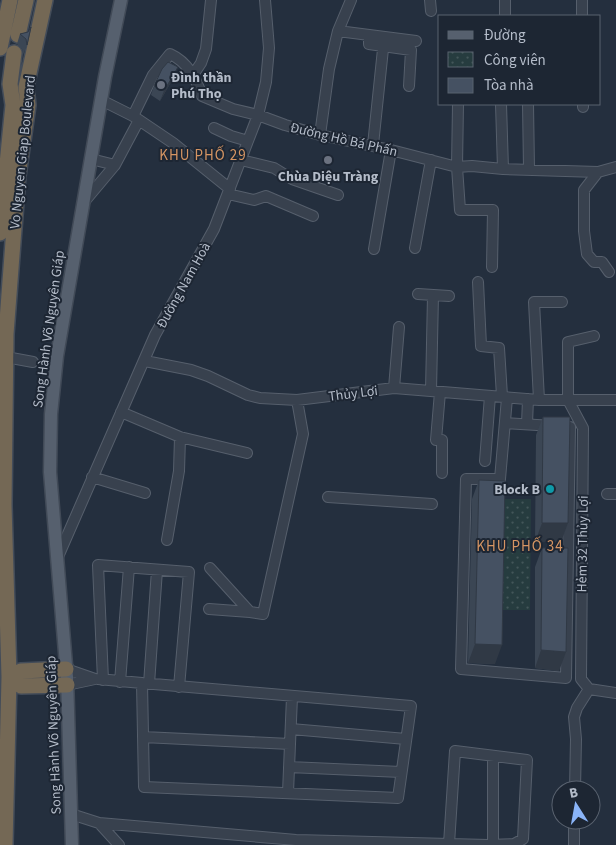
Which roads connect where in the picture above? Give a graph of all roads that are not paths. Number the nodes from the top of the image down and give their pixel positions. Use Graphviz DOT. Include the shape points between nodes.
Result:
graph roads {
  1 [pos="10,0"];
  2 [pos="26,0"];
  3 [pos="45,0"];
  4 [pos="121,0"];
  5 [pos="211,0"];
  6 [pos="264,0"];
  7 [pos="351,0"];
  8 [pos="430,0"];
  9 [pos="506,0"];
  10 [pos="582,0"];
  11 [pos="431,11"];
  12 [pos="505,15"];
  13 [pos="582,15"];
  14 [pos="338,31"];
  15 [pos="18,35"];
  16 [pos="369,35"];
  17 [pos="416,41"];
  18 [pos="383,50"];
  19 [pos="7,51"];
  20 [pos="193,75"];
  21 [pos="409,86"];
  22 [pos="26,87"];
  23 [pos="101,100"];
  24 [pos="13,104"];
  25 [pos="458,105"];
  26 [pos="501,105"];
  27 [pos="528,105"];
  28 [pos="258,115"];
  29 [pos="136,119"];
  30 [pos="214,128"];
  31 [pos="320,135"];
  32 [pos="248,141"];
  33 [pos="373,146"];
  34 [pos="391,150"];
  35 [pos="90,159"];
  36 [pos="241,160"];
  37 [pos="431,160"];
  38 [pos="114,164"];
  39 [pos="457,167"];
  40 [pos="616,167"];
  41 [pos="503,169"];
  42 [pos="528,169"];
  43 [pos="598,172"];
  44 [pos="229,192"];
  45 [pos="338,195"];
  46 [pos="83,203"];
  47 [pos="313,216"];
  48 [pos="0,233"];
  49 [pos="416,248"];
  50 [pos="374,249"];
  51 [pos="492,267"];
  52 [pos="609,272"];
  53 [pos="478,282"];
  54 [pos="418,294"];
  55 [pos="433,295"];
  56 [pos="449,296"];
  57 [pos="562,302"];
  58 [pos="400,327"];
  59 [pos="594,336"];
  60 [pos="6,356"];
  61 [pos="145,361"];
  62 [pos="33,362"];
  63 [pos="394,388"];
  64 [pos="435,391"];
  65 [pos="490,396"];
  66 [pos="504,397"];
  67 [pos="534,399"];
  68 [pos="297,400"];
  69 [pos="568,400"];
  70 [pos="616,400"];
  71 [pos="121,412"];
  72 [pos="505,423"];
  73 [pos="527,424"];
  74 [pos="180,437"];
  75 [pos="247,453"];
  76 [pos="484,461"];
  77 [pos="442,473"];
  78 [pos="92,476"];
  79 [pos="145,493"];
  80 [pos="328,497"];
  81 [pos="432,504"];
  82 [pos="167,540"];
  83 [pos="57,559"];
  84 [pos="129,568"];
  85 [pos="210,568"];
  86 [pos="157,570"];
  87 [pos="209,609"];
  88 [pos="250,612"];
  89 [pos="0,660"];
  90 [pos="66,669"];
  91 [pos="9,677"];
  92 [pos="99,680"];
  93 [pos="120,682"];
  94 [pos="145,684"];
  95 [pos="67,685"];
  96 [pos="179,687"];
  97 [pos="589,689"];
  98 [pos="0,693"];
  99 [pos="616,693"];
  100 [pos="292,697"];
  101 [pos="291,729"];
  102 [pos="143,737"];
  103 [pos="406,739"];
  104 [pos="290,744"];
  105 [pos="493,756"];
  106 [pos="289,767"];
  107 [pos="401,772"];
  108 [pos="575,780"];
  109 [pos="3,788"];
  110 [pos="288,793"];
  111 [pos="71,814"];
  112 [pos="100,823"];
  113 [pos="574,830"];
  114 [pos="3,836"];
  115 [pos="449,844"];
  116 [pos="493,844"];
  117 [pos="72,845"];
  118 [pos="120,845"];
  119 [pos="574,845"];
  1 -- 19 [label="highway, Vo Nguyen Giap Boulevard"];
  2 -- 15 [label="highway"];
  3 -- 22 [label="highway, Vo Nguyen Giap Boulevard"];
  4 -- 23 [label="main road, Song Hành Võ Nguyên Giáp"];
  5 -- 20 [label="street" via="206,49"];
  6 -- 28 [label="street, Đường Nam Hoà" via="269,48 266,82"];
  7 -- 14 [label="street"];
  8 -- 11 [label="street"];
  9 -- 12 [label="street"];
  10 -- 13 [label="street"];
  14 -- 16 [label="street"];
  14 -- 31 [label="street"];
  16 -- 17 [label="street"];
  16 -- 21 [label="street" via="369,44 411,50"];
  18 -- 33 [label="street"];
  19 -- 24 [label="highway, Vo Nguyen Giap Boulevard"];
  20 -- 28 [label="street, Đường Hồ Bá Phấn" via="202,96"];
  20 -- 29 [label="street, Đường Hồ Bá Phấn" via="186,65 170,54 153,74"];
  22 -- 24 [label="highway"];
  22 -- 60 [label="highway, Vo Nguyen Giap Boulevard" via="28,105 18,176"];
  23 -- 29 [label="street"];
  23 -- 35 [label="main road, Song Hành Võ Nguyên Giáp"];
  24 -- 48 [label="highway, Vo Nguyen Giap Boulevard"];
  25 -- 39 [label="street"];
  26 -- 41 [label="street"];
  27 -- 42 [label="street"];
  28 -- 31 [label="street, Đường Hồ Bá Phấn"];
  28 -- 32 [label="street, Đường Nam Hoà"];
  29 -- 38 [label="street"];
  29 -- 44 [label="street" via="173,143"];
  30 -- 32 [label="street"];
  31 -- 33 [label="street, Đường Hồ Bá Phấn"];
  32 -- 36 [label="street, Đường Nam Hoà"];
  33 -- 34 [label="street, Đường Hồ Bá Phấn"];
  34 -- 37 [label="street, Đường Hồ Bá Phấn"];
  34 -- 50 [label="street"];
  35 -- 38 [label="street"];
  35 -- 46 [label="main road, Song Hành Võ Nguyên Giáp"];
  36 -- 44 [label="street, Đường Nam Hoà"];
  36 -- 45 [label="street" via="274,168 292,179"];
  37 -- 39 [label="street, Đường Hồ Bá Phấn"];
  37 -- 49 [label="street"];
  38 -- 46 [label="street"];
  39 -- 41 [label="street, Đường Hồ Bá Phấn"];
  39 -- 51 [label="street" via="460,210 494,210"];
  40 -- 43 [label="street, Đường Hồ Bá Phấn"];
  41 -- 42 [label="street, Đường Hồ Bá Phấn"];
  42 -- 43 [label="street, Đường Hồ Bá Phấn"];
  43 -- 52 [label="street" via="584,190 584,231 588,254 594,262 602,262"];
  44 -- 47 [label="street" via="254,200 266,196"];
  44 -- 61 [label="street, Đường Nam Hoà" via="214,229 155,335"];
  46 -- 83 [label="main road, Song Hành Võ Nguyên Giáp" via="57,356 51,414 50,472"];
  53 -- 66 [label="street" via="481,346 499,348"];
  54 -- 55 [label="street"];
  55 -- 56 [label="street"];
  55 -- 64 [label="street"];
  57 -- 67 [label="street" via="534,302"];
  58 -- 63 [label="street"];
  59 -- 69 [label="street" via="568,342"];
  60 -- 62 [label="street"];
  60 -- 91 [label="highway, Vo Nguyen Giap Boulevard" via="4,505"];
  61 -- 68 [label="street, Thủy Lợi" via="191,370 248,395"];
  61 -- 71 [label="street, Đường Nam Hoà"];
  63 -- 64 [label="street, Thủy Lợi"];
  63 -- 68 [label="street, Thủy Lợi"];
  64 -- 65 [label="street, Thủy Lợi"];
  64 -- 77 [label="street" via="436,440 442,440"];
  65 -- 66 [label="street, Thủy Lợi"];
  65 -- 76 [label="street"];
  66 -- 67 [label="street, Thủy Lợi"];
  66 -- 72 [label="street"];
  67 -- 69 [label="street, Thủy Lợi"];
  67 -- 73 [label="street"];
  68 -- 88 [label="street" via="303,434 263,614"];
  69 -- 70 [label="street, Thủy Lợi"];
  69 -- 97 [label="street, Hẻm 32 Thủy Lợi" via="583,428 581,679"];
  71 -- 74 [label="street"];
  71 -- 78 [label="street, Đường Nam Hoà"];
  72 -- 73 [label="street"];
  72 -- 73 [label="street" via="500,479 466,479 461,669 566,678 570,427"];
  74 -- 75 [label="street"];
  74 -- 82 [label="street" via="179,471"];
  78 -- 79 [label="street"];
  78 -- 83 [label="street, Đường Nam Hoà"];
  80 -- 81 [label="street"];
  83 -- 90 [label="main road, Song Hành Võ Nguyên Giáp"];
  84 -- 86 [label="street"];
  84 -- 92 [label="street" via="98,565"];
  84 -- 93 [label="street"];
  85 -- 88 [label="street"];
  86 -- 94 [label="street"];
  86 -- 96 [label="street" via="189,572"];
  87 -- 88 [label="street"];
  89 -- 91 [label="highway"];
  90 -- 91 [label="highway" via="21,671"];
  90 -- 92 [label="street"];
  90 -- 95 [label="main road, Song Hành Võ Nguyên Giáp"];
  91 -- 95 [label="highway" via="22,686"];
  91 -- 98 [label="highway"];
  91 -- 109 [label="highway, Vo Nguyen Giap Boulevard"];
  92 -- 93 [label="street"];
  92 -- 95 [label="street"];
  93 -- 94 [label="street"];
  94 -- 96 [label="street"];
  94 -- 102 [label="street"];
  95 -- 111 [label="main road, Song Hành Võ Nguyên Giáp"];
  96 -- 100 [label="street"];
  97 -- 99 [label="street"];
  97 -- 108 [label="street" via="574,717"];
  100 -- 101 [label="street"];
  100 -- 103 [label="street" via="411,706"];
  101 -- 103 [label="street"];
  101 -- 104 [label="street"];
  102 -- 104 [label="street"];
  102 -- 110 [label="street" via="144,787"];
  103 -- 107 [label="street"];
  104 -- 106 [label="street"];
  105 -- 115 [label="street" via="455,751"];
  105 -- 116 [label="street"];
  105 -- 116 [label="street" via="527,760 523,839 514,844"];
  106 -- 107 [label="street"];
  106 -- 110 [label="street"];
  107 -- 110 [label="street" via="398,798"];
  109 -- 114 [label="highway, Vo Nguyen Giap Boulevard"];
  111 -- 112 [label="street"];
  111 -- 117 [label="main road, Song Hành Võ Nguyên Giáp"];
  112 -- 115 [label="street" via="296,840"];
  112 -- 118 [label="street"];
  113 -- 119 [label="street"];
  115 -- 116 [label="street"];
}
